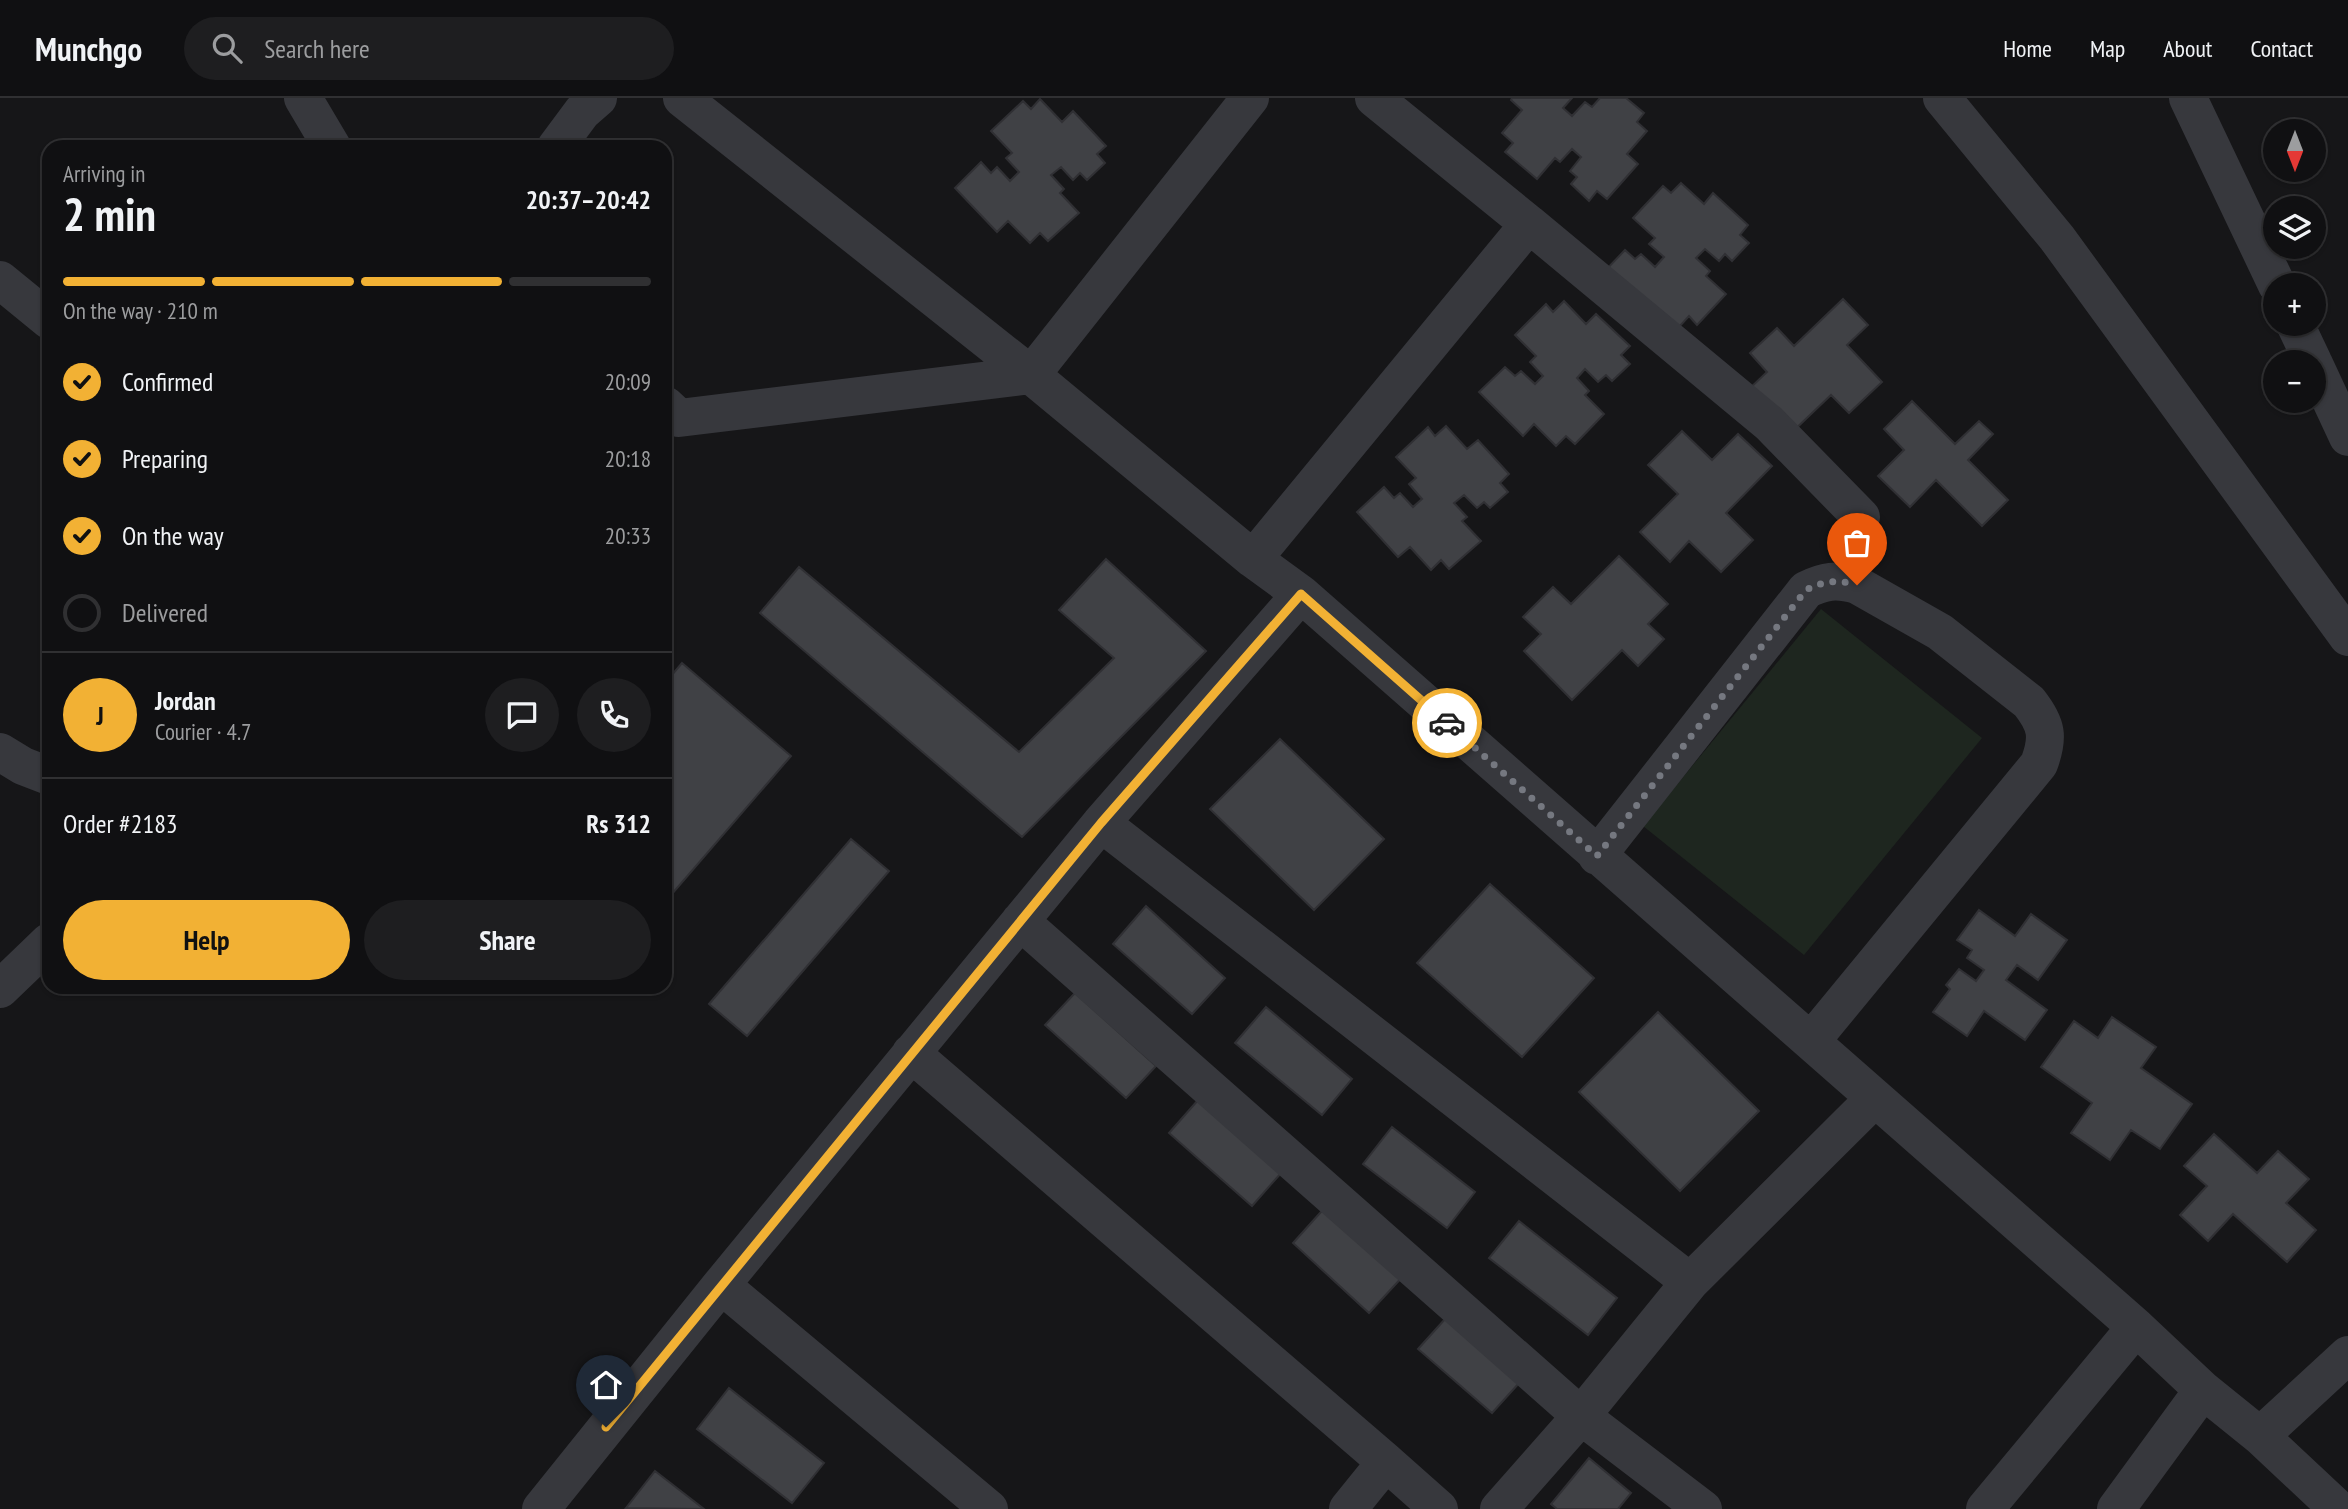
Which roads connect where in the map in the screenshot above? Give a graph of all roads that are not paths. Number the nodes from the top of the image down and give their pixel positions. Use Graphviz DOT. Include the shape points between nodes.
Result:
graph roads {
  1 [pos="303,98"];
  2 [pos="598,98"];
  3 [pos="681,98"];
  4 [pos="1250,98"];
  5 [pos="1374,98"];
  6 [pos="1942,98"];
  7 [pos="2188,98"];
  8 [pos="327,140"];
  9 [pos="561,140"];
  10 [pos="1529,224"];
  11 [pos="2271,273"];
  12 [pos="0,280"];
  13 [pos="42,314"];
  14 [pos="1031,375"];
  15 [pos="2326,390"];
  16 [pos="672,417"];
  17 [pos="2348,437"];
  18 [pos="1861,517"];
  19 [pos="1253,559"];
  20 [pos="1301,594"];
  21 [pos="2348,636"];
  22 [pos="0,752"];
  23 [pos="42,773"];
  24 [pos="1101,823"];
  25 [pos="1597,856"];
  26 [pos="1020,921"];
  27 [pos="42,949"];
  28 [pos="0,989"];
  29 [pos="1812,1040"];
  30 [pos="911,1053"];
  31 [pos="1874,1099"];
  32 [pos="1690,1282"];
  33 [pos="721,1285"];
  34 [pos="2136,1327"];
  35 [pos="2348,1354"];
  36 [pos="2203,1390"];
  37 [pos="1581,1416"];
  38 [pos="2260,1436"];
  39 [pos="1386,1462"];
  40 [pos="541,1509"];
  41 [pos="989,1509"];
  42 [pos="1348,1509"];
  43 [pos="1438,1509"];
  44 [pos="1499,1509"];
  45 [pos="1703,1509"];
  46 [pos="1985,1509"];
  47 [pos="2116,1509"];
  48 [pos="2338,1509"];
  1 -- 8 [label="lane"];
  2 -- 9 [label="lane"];
  3 -- 14 [label="lane"];
  4 -- 14 [label="lane"];
  5 -- 10 [label="lane"];
  6 -- 21 [label="lane" via="2057,238"];
  7 -- 11 [label="lane"];
  10 -- 18 [label="lane" via="1769,423"];
  10 -- 19 [label="lane"];
  12 -- 13 [label="lane"];
  14 -- 16 [label="lane"];
  14 -- 19 [label="lane"];
  15 -- 17 [label="lane"];
  19 -- 20 [label="lane"];
  20 -- 24 [label="lane"];
  20 -- 25 [label="lane"];
  22 -- 23 [label="lane"];
  24 -- 26 [label="lane"];
  24 -- 32 [label="lane"];
  25 -- 29 [label="lane"];
  25 -- 29 [label="lane" via="1806,590 1825,581 1857,585 1940,632 2029,702 2044,726 2046,746 2039,765"];
  26 -- 30 [label="lane"];
  26 -- 37 [label="lane"];
  27 -- 28 [label="lane"];
  29 -- 31 [label="lane"];
  30 -- 33 [label="lane"];
  30 -- 39 [label="lane"];
  31 -- 32 [label="lane"];
  31 -- 34 [label="lane"];
  32 -- 37 [label="lane"];
  33 -- 40 [label="lane"];
  33 -- 41 [label="lane"];
  34 -- 36 [label="lane"];
  34 -- 46 [label="lane"];
  35 -- 38 [label="lane"];
  36 -- 38 [label="lane"];
  36 -- 47 [label="lane"];
  37 -- 44 [label="lane"];
  37 -- 45 [label="lane"];
  38 -- 48 [label="lane"];
  39 -- 42 [label="lane"];
  39 -- 43 [label="lane"];
}
